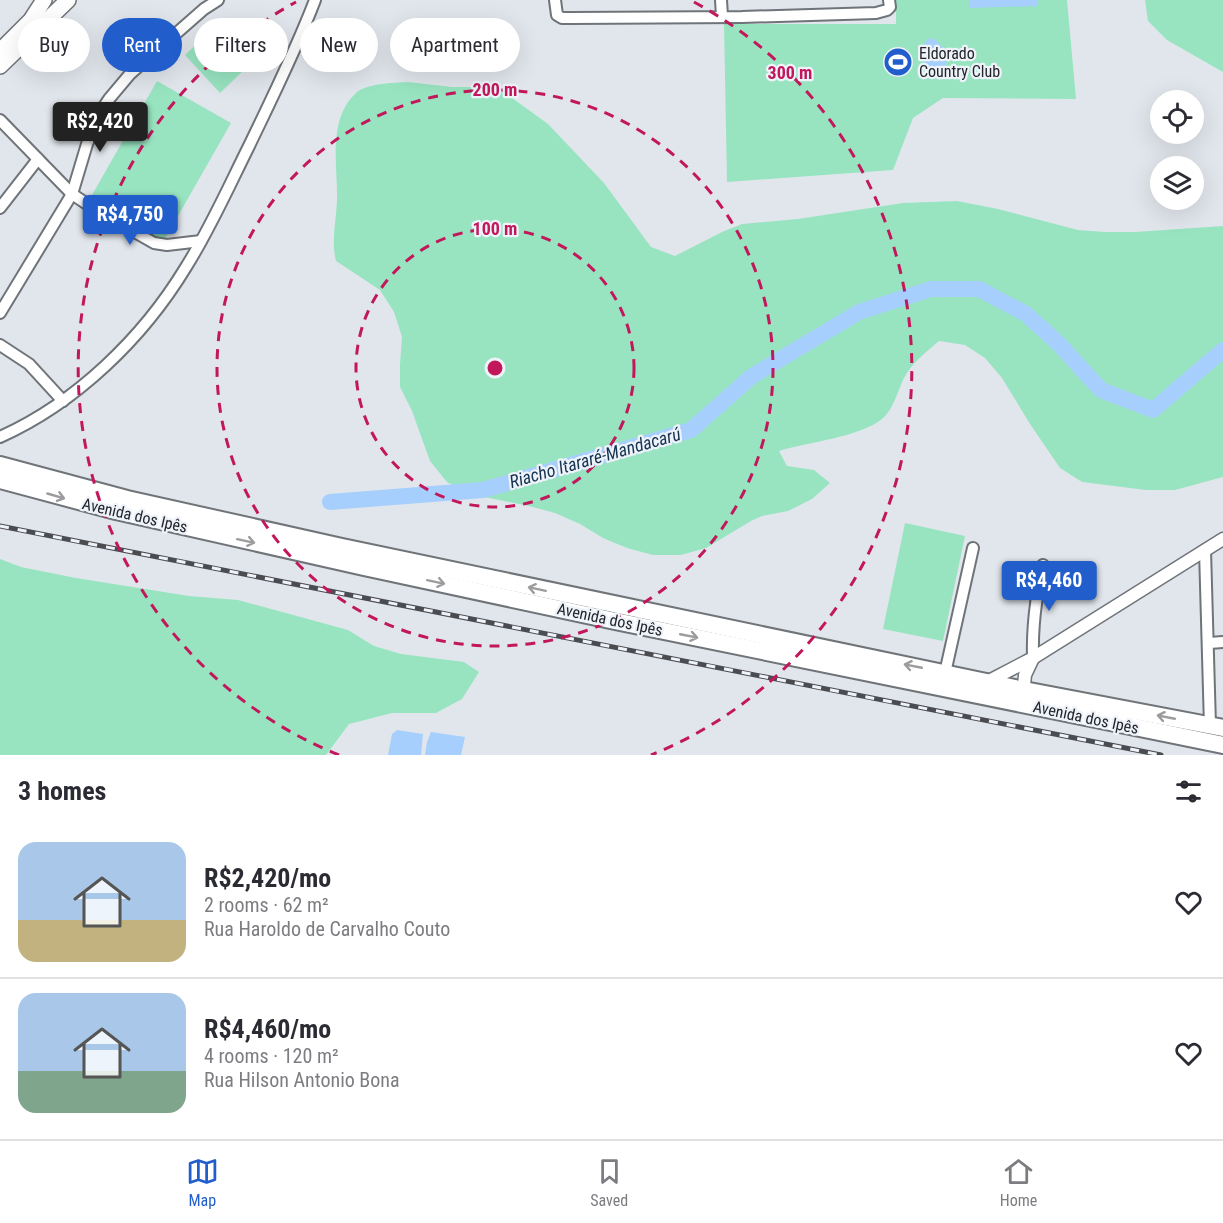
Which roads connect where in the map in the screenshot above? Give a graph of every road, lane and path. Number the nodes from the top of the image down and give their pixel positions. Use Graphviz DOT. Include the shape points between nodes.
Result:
graph roads {
  1 [pos="44,0"];
  2 [pos="68,0"];
  3 [pos="219,0"];
  4 [pos="315,0"];
  5 [pos="721,0"];
  6 [pos="556,4"];
  7 [pos="889,4"];
  8 [pos="722,16"];
  9 [pos="0,51"];
  10 [pos="0,66"];
  11 [pos="0,120"];
  12 [pos="38,159"];
  13 [pos="72,194"];
  14 [pos="0,208"];
  15 [pos="201,241"];
  16 [pos="0,313"];
  17 [pos="0,345"];
  18 [pos="63,401"];
  19 [pos="0,437"];
  20 [pos="0,465"];
  21 [pos="0,480"];
  22 [pos="1223,539"];
  23 [pos="311,548"];
  24 [pos="973,548"];
  25 [pos="1205,550"];
  26 [pos="1043,565"];
  27 [pos="605,611"];
  28 [pos="1223,642"];
  29 [pos="1209,643"];
  30 [pos="1033,658"];
  31 [pos="945,673"];
  32 [pos="987,689"];
  33 [pos="1022,697"];
  34 [pos="1217,727"];
  35 [pos="1223,745"];
  1 -- 9 [label="main road" via="31,20"];
  2 -- 10 [label="main road"];
  3 -- 13 [label="street" via="130,74 109,99 87,144"];
  4 -- 15 [label="street"];
  5 -- 8 [label="street"];
  6 -- 8 [label="street" via="557,15 562,18"];
  7 -- 8 [label="street" via="876,14"];
  11 -- 12 [label="street"];
  12 -- 13 [label="street"];
  12 -- 14 [label="street"];
  13 -- 15 [label="street" via="154,243"];
  13 -- 16 [label="street"];
  15 -- 18 [label="street" via="178,280 141,328"];
  17 -- 18 [label="street" via="29,364"];
  18 -- 19 [label="street"];
  20 -- 23 [label="main road, Avenida dos Ipês"];
  21 -- 23 [label="main road, Avenida dos Ipês, one-way" via="116,511"];
  22 -- 25 [label="street"];
  23 -- 27 [label="main road, Avenida dos Ipês"];
  24 -- 31 [label="street"];
  25 -- 29 [label="street"];
  25 -- 30 [label="street"];
  26 -- 30 [label="street" via="1032,628"];
  31 -- 27 [label="main road, Avenida dos Ipês, one-way"];
  27 -- 32 [label="main road, Avenida dos Ipês, one-way"];
  28 -- 29 [label="street"];
  29 -- 34 [label="street"];
  30 -- 32 [label="street"];
  30 -- 33 [label="street" via="1025,675"];
  31 -- 32 [label="main road, Avenida dos Ipês"];
  32 -- 33 [label="main road, Avenida dos Ipês"];
  34 -- 33 [label="main road, Avenida dos Ipês, one-way"];
  33 -- 35 [label="main road, Avenida dos Ipês"];
}
